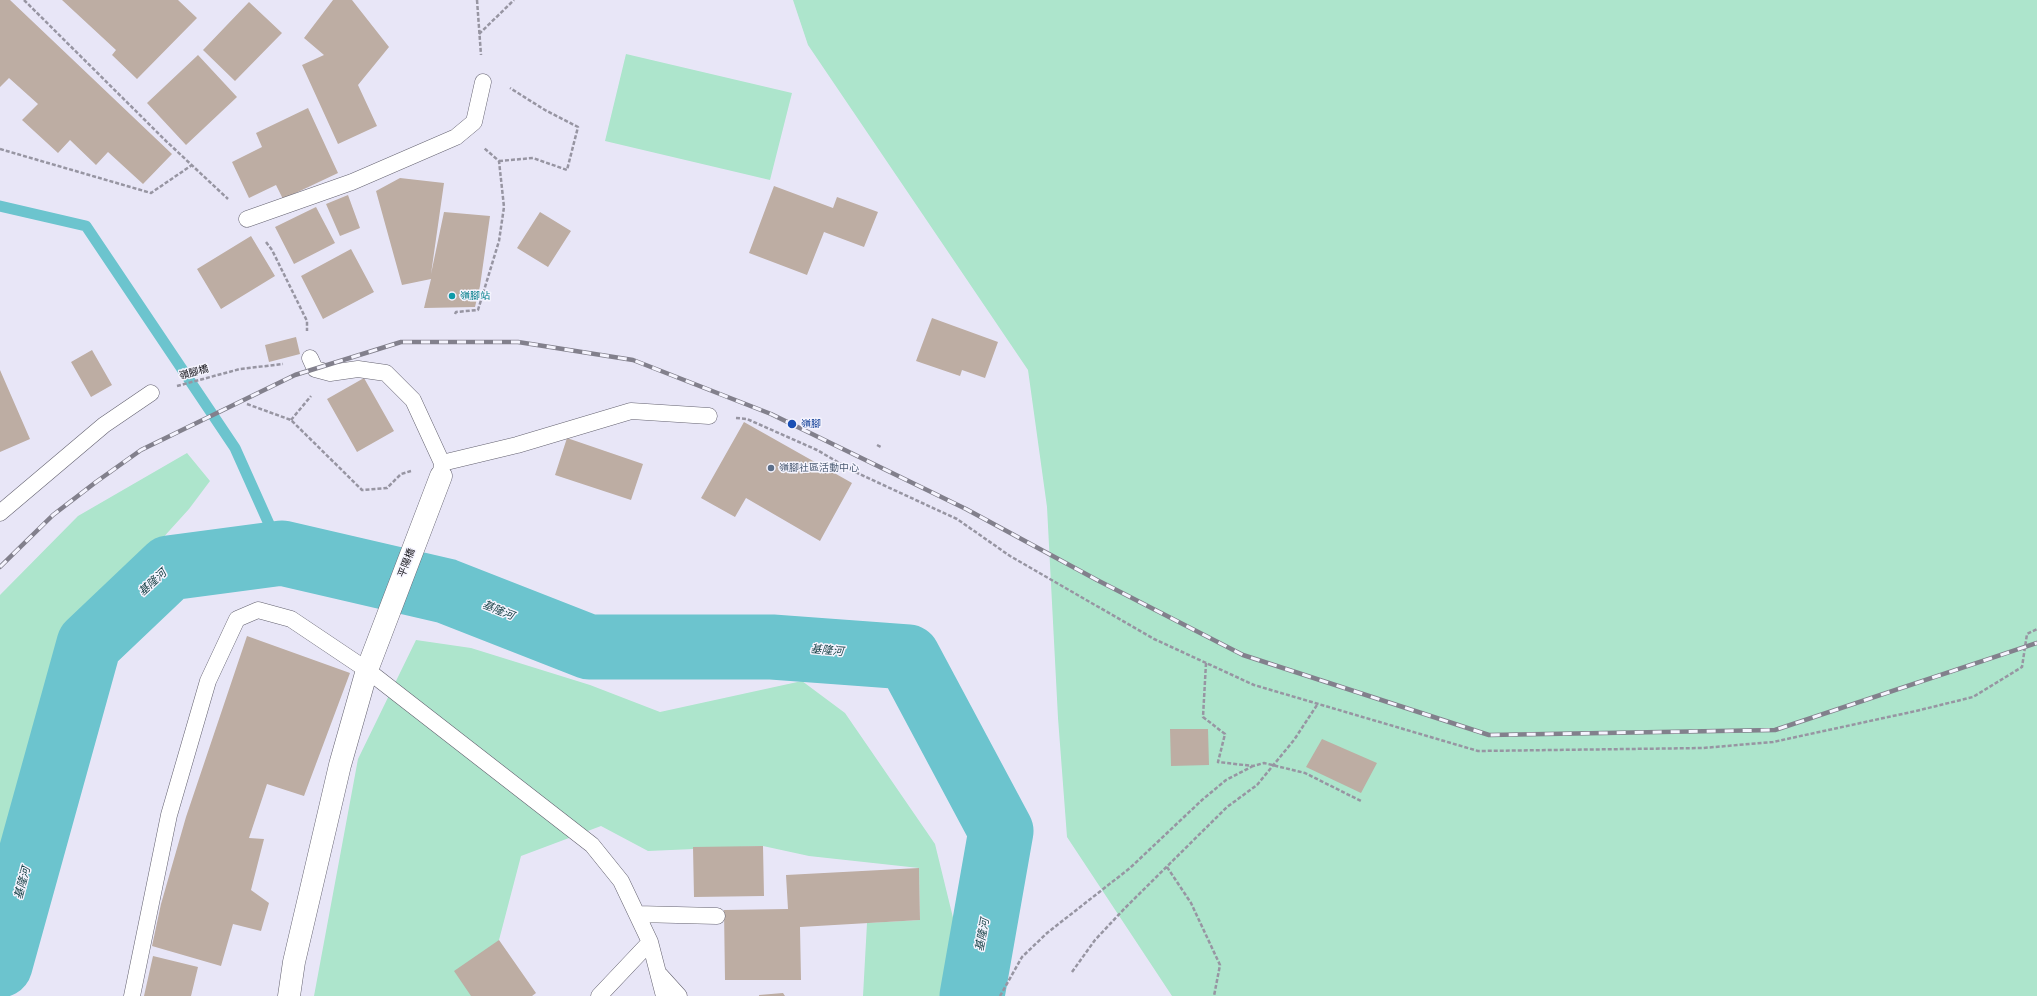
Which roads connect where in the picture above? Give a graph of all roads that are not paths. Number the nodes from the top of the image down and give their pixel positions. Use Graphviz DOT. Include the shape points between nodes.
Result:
graph roads {
  1 [pos="483,82"];
  2 [pos="247,219"];
  3 [pos="310,358"];
  4 [pos="151,393"];
  5 [pos="709,416"];
  6 [pos="442,470"];
  7 [pos="0,513"];
  8 [pos="370,660"];
  9 [pos="636,914"];
  10 [pos="717,916"];
  11 [pos="650,942"];
  12 [pos="659,974"];
  13 [pos="132,996"];
  14 [pos="289,996"];
  15 [pos="599,996"];
  16 [pos="664,996"];
  17 [pos="679,996"];
  1 -- 2 [label="lane" via="474,122 456,137 352,182"];
  3 -- 6 [label="lane" via="315,369 330,373 358,369 386,373 413,400"];
  4 -- 7 [label="lane" via="104,425"];
  5 -- 6 [label="lane" via="631,411"];
  6 -- 8 [label="street, 平陽橋"];
  8 -- 9 [label="lane" via="592,845 620,881"];
  8 -- 13 [label="lane" via="291,619 258,610 237,619 208,681 169,815"];
  8 -- 14 [label="street, 平陽橋" via="340,765 294,962"];
  9 -- 10 [label="lane"];
  9 -- 11 [label="lane"];
  11 -- 12 [label="lane"];
  11 -- 15 [label="lane"];
  12 -- 16 [label="lane"];
  12 -- 17 [label="lane"];
}
